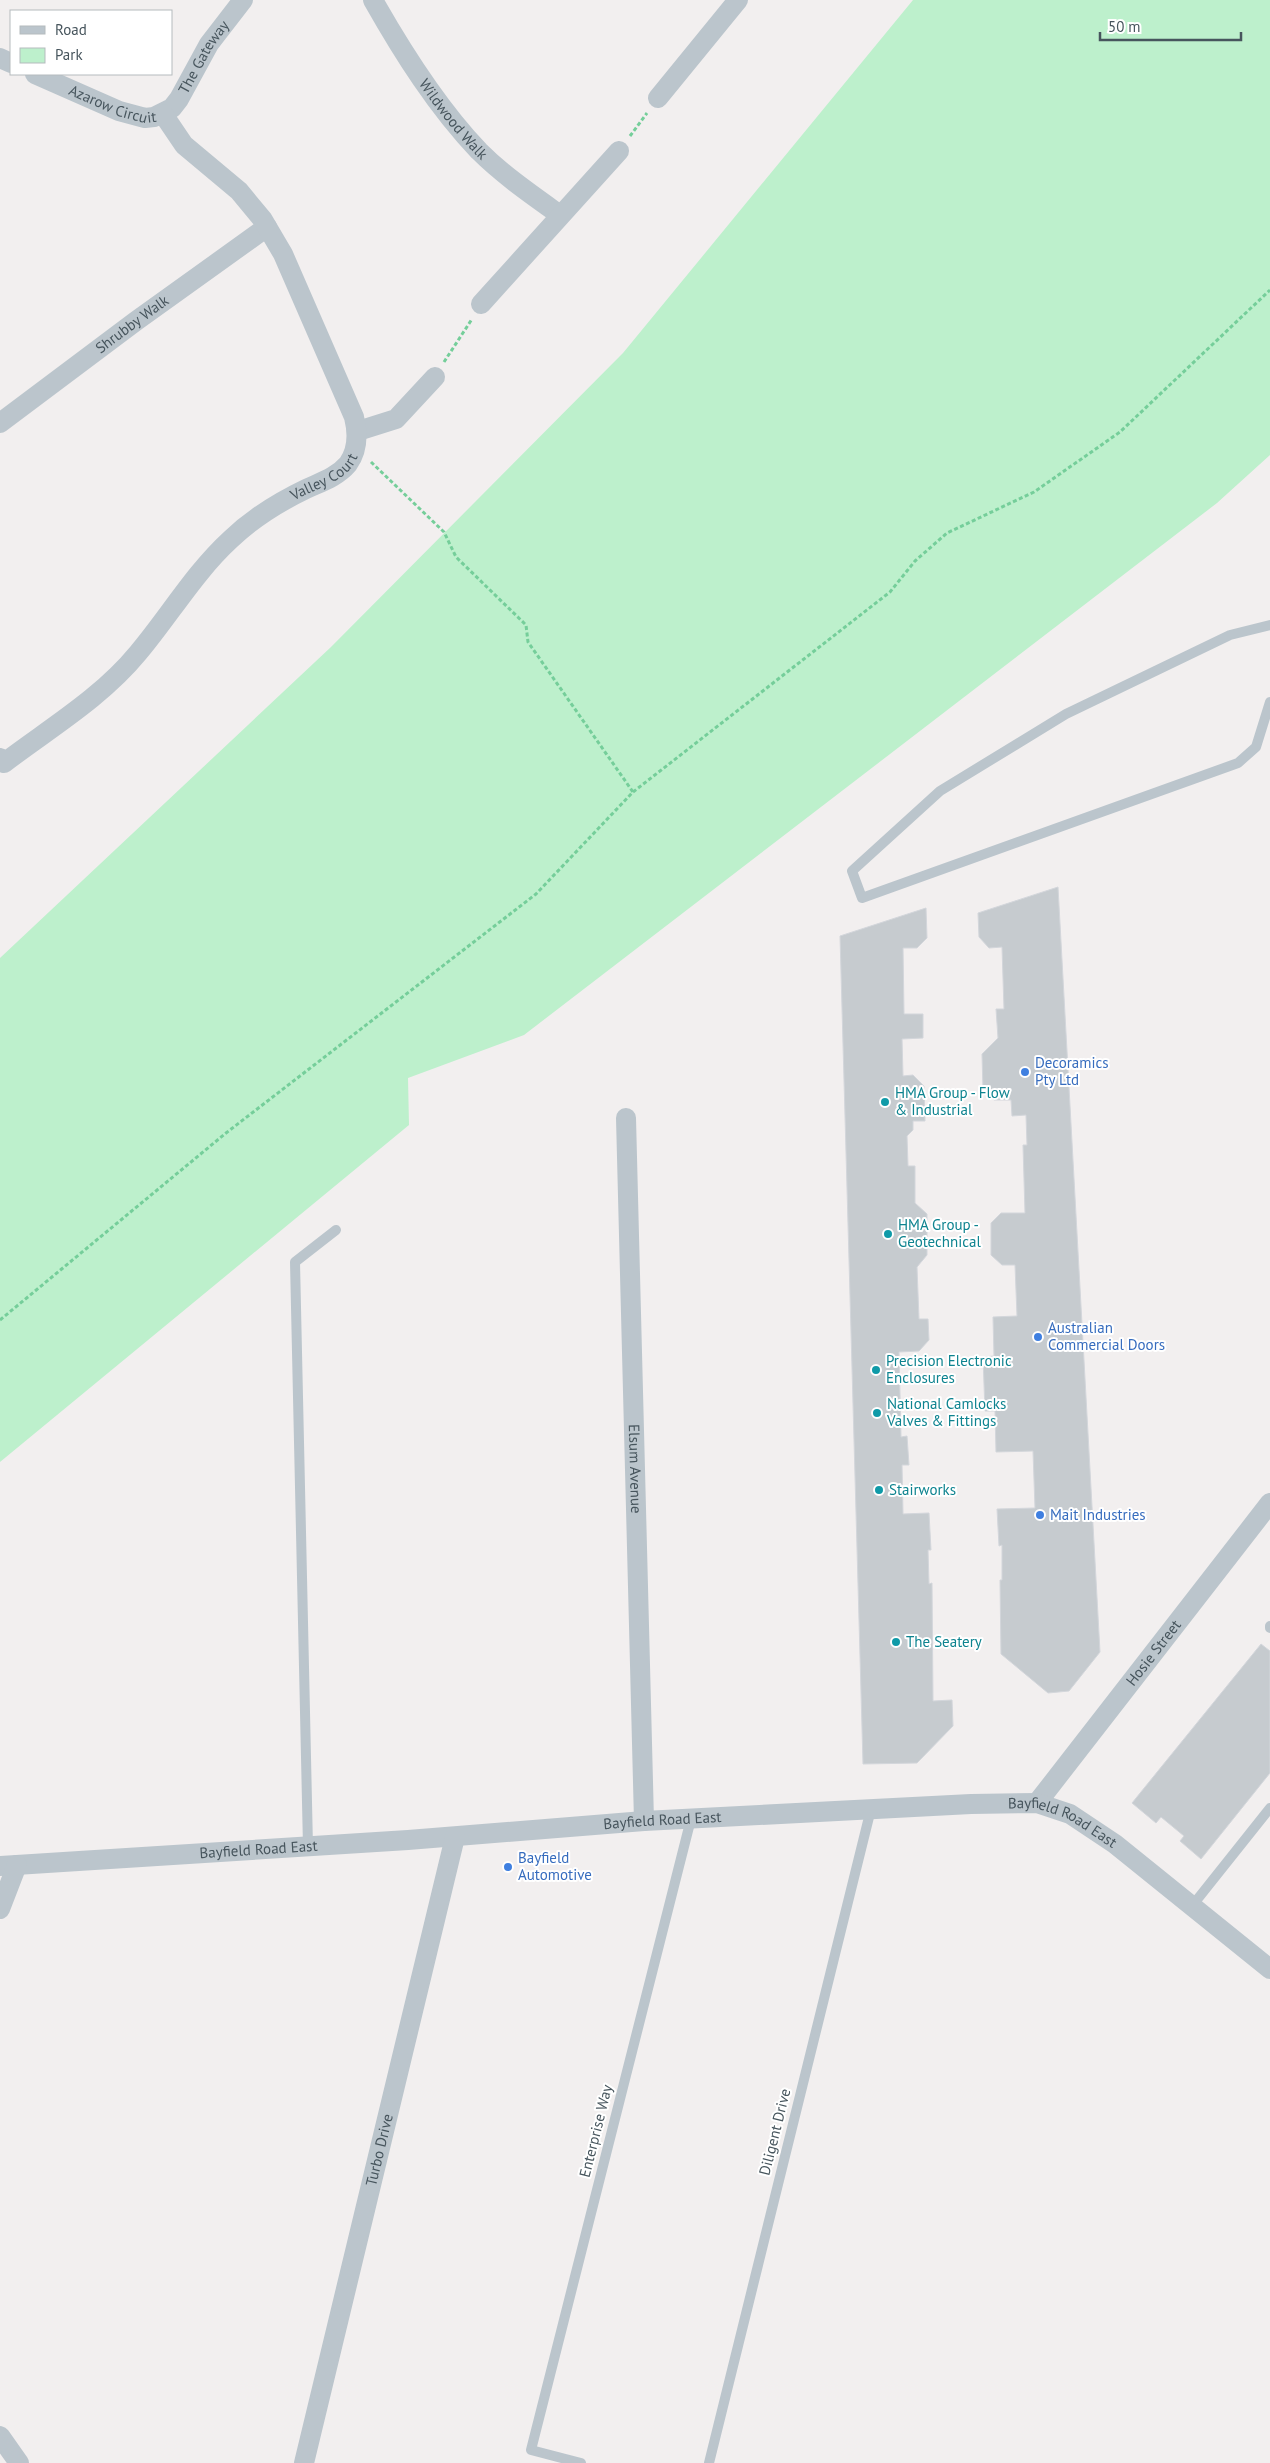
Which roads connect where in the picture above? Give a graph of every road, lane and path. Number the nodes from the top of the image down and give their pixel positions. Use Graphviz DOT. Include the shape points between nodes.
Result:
graph roads {
  1 [pos="243,0"];
  2 [pos="373,0"];
  3 [pos="738,0"];
  4 [pos="37,75"];
  5 [pos="658,98"];
  6 [pos="163,114"];
  7 [pos="619,150"];
  8 [pos="560,215"];
  9 [pos="267,227"];
  10 [pos="1270,290"];
  11 [pos="481,304"];
  12 [pos="435,377"];
  13 [pos="0,424"];
  14 [pos="357,439"];
  15 [pos="1270,625"];
  16 [pos="1270,702"];
  17 [pos="1,764"];
  18 [pos="633,792"];
  19 [pos="626,1118"];
  20 [pos="336,1230"];
  21 [pos="0,1320"];
  22 [pos="1270,1503"];
  23 [pos="1037,1803"];
  24 [pos="1270,1808"];
  25 [pos="871,1809"];
  26 [pos="691,1819"];
  27 [pos="644,1821"];
  28 [pos="455,1837"];
  29 [pos="308,1847"];
  30 [pos="9,1866"];
  31 [pos="1192,1906"];
  32 [pos="0,1909"];
  33 [pos="1270,1969"];
  34 [pos="0,2436"];
  35 [pos="19,2463"];
  36 [pos="304,2463"];
  37 [pos="581,2463"];
  38 [pos="709,2463"];
  1 -- 6 [label="street, The Gateway" via="209,44 179,100"];
  2 -- 8 [label="street, Wildwood Walk" via="452,120 480,152"];
  3 -- 5 [label="street"];
  4 -- 6 [label="street, Azarow Circuit" via="133,116 145,118"];
  5 -- 7 [label="path"];
  6 -- 9 [label="street, Valley Court" via="184,145 239,191"];
  7 -- 8 [label="street"];
  8 -- 11 [label="street"];
  9 -- 13 [label="street, Shrubby Walk"];
  9 -- 14 [label="street, Valley Court" via="307,306"];
  10 -- 18 [label="path" via="1120,432 1034,492 947,533 915,560 890,592"];
  11 -- 12 [label="path"];
  12 -- 14 [label="street" via="396,419"];
  14 -- 17 [label="street, Valley Court" via="348,464 333,477 262,514 231,538 200,570 138,654 106,686"];
  14 -- 18 [label="path" via="444,532 456,557 526,625 528,642"];
  15 -- 16 [label="lane" via="1230,634 1066,714 940,791 852,871 862,898 1238,763 1256,747"];
  18 -- 21 [label="path" via="536,894 226,1132"];
  19 -- 27 [label="street, Elsum Avenue"];
  20 -- 29 [label="lane" via="295,1262"];
  22 -- 23 [label="street, Hosie Street"];
  23 -- 25 [label="street, Bayfield Road East"];
  23 -- 31 [label="street, Bayfield Road East" via="1070,1814 1115,1844"];
  24 -- 31 [label="lane"];
  25 -- 26 [label="street, Bayfield Road East"];
  25 -- 38 [label="lane, Diligent Drive"];
  26 -- 27 [label="street, Bayfield Road East"];
  26 -- 37 [label="lane, Enterprise Way" via="531,2450"];
  27 -- 28 [label="street, Bayfield Road East"];
  28 -- 29 [label="street, Bayfield Road East"];
  28 -- 36 [label="street, Turbo Drive"];
  29 -- 30 [label="street, Bayfield Road East"];
  30 -- 32 [label="street"];
  31 -- 33 [label="street, Bayfield Road East"];
  34 -- 35 [label="street"];
}
